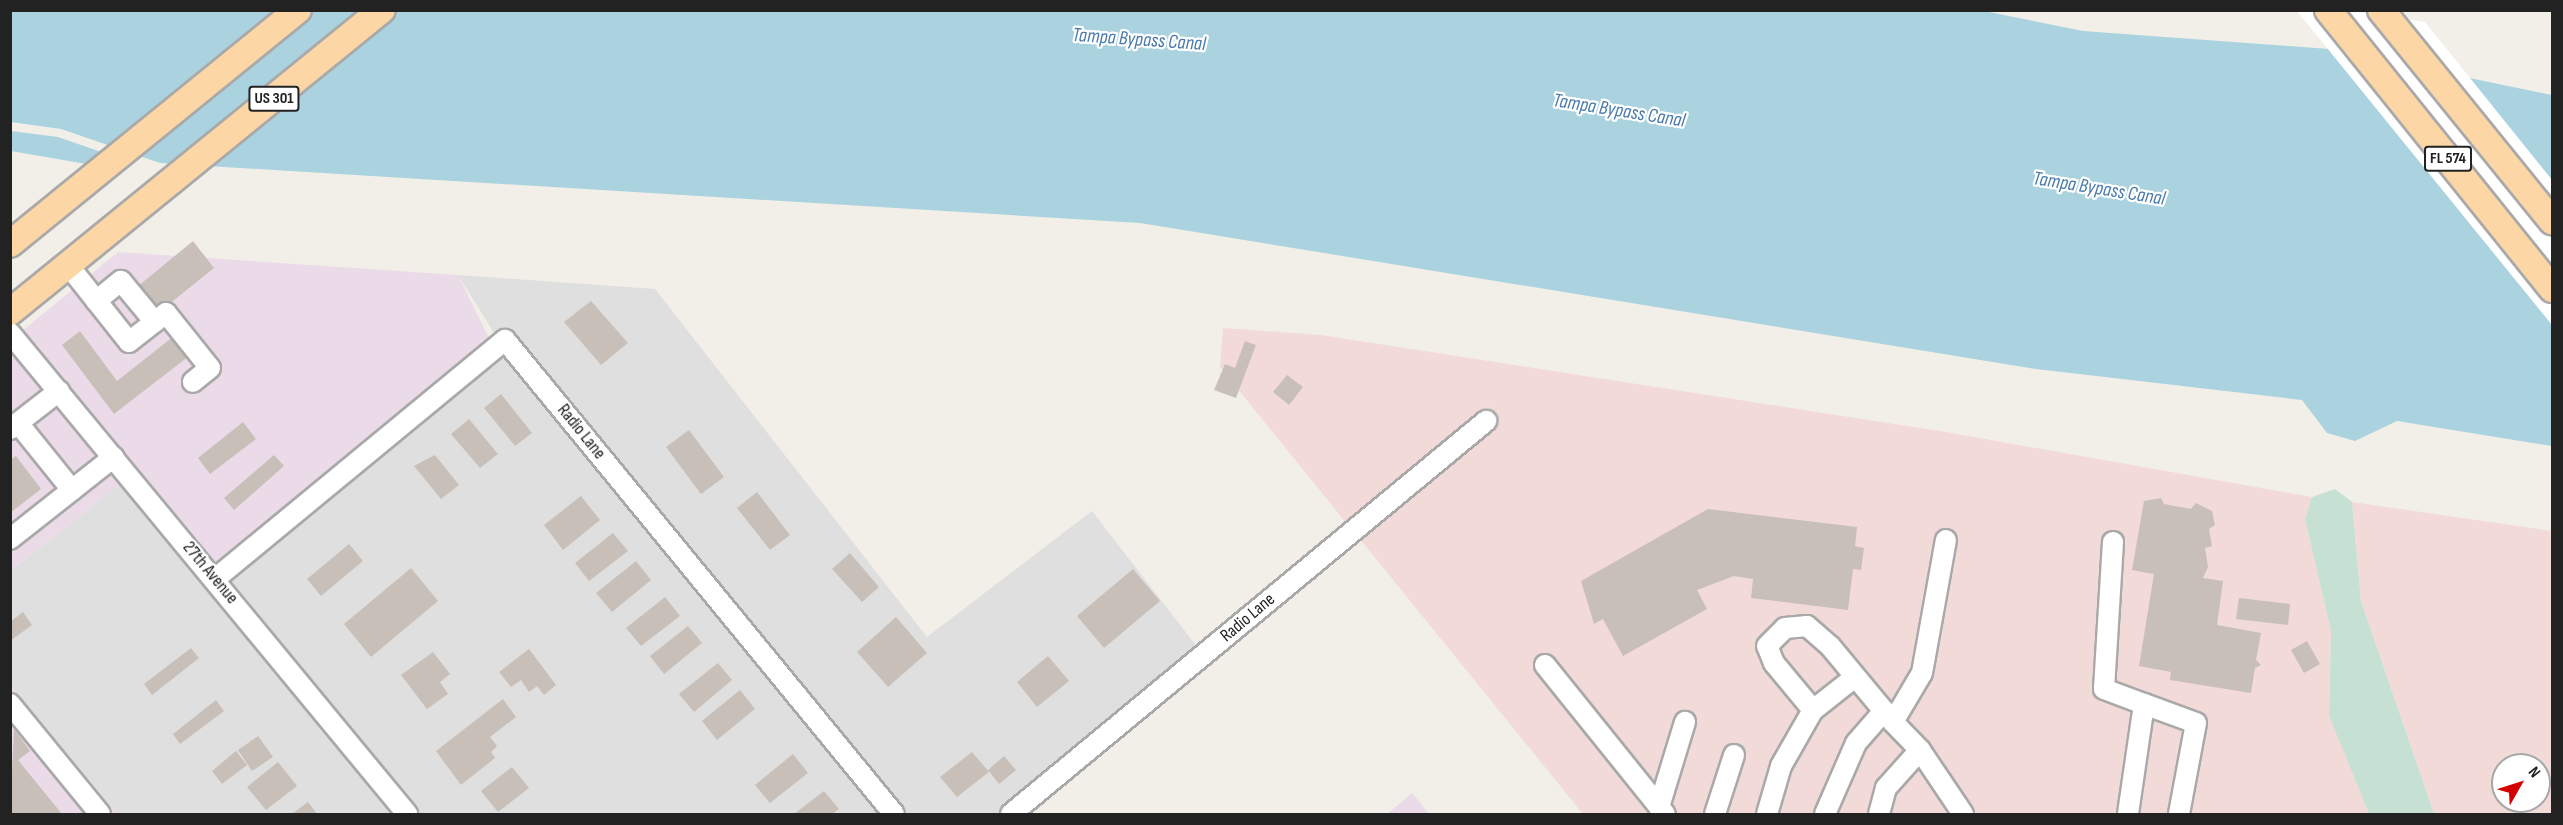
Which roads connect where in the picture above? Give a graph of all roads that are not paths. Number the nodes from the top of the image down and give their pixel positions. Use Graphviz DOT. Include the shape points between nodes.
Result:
graph roads {
  1 [pos="298,10"];
  2 [pos="382,10"];
  3 [pos="2381,10"];
  4 [pos="2335,20"];
  5 [pos="2553,221"];
  6 [pos="10,244"];
  7 [pos="68,265"];
  8 [pos="2553,288"];
  9 [pos="96,301"];
  10 [pos="10,312"];
  11 [pos="155,322"];
  12 [pos="10,333"];
  13 [pos="193,382"];
  14 [pos="59,391"];
  15 [pos="1486,421"];
  16 [pos="14,426"];
  17 [pos="114,457"];
  18 [pos="72,490"];
  19 [pos="10,539"];
  20 [pos="1946,540"];
  21 [pos="2113,542"];
  22 [pos="215,579"];
  23 [pos="1545,665"];
  24 [pos="1855,677"];
  25 [pos="10,704"];
  26 [pos="2144,704"];
  27 [pos="1814,710"];
  28 [pos="1889,716"];
  29 [pos="1685,722"];
  30 [pos="1920,750"];
  31 [pos="1734,755"];
  32 [pos="1662,811"];
  33 [pos="100,814"];
  34 [pos="407,814"];
  35 [pos="894,814"];
  36 [pos="1011,814"];
  37 [pos="1715,814"];
  38 [pos="1767,814"];
  39 [pos="1825,814"];
  40 [pos="1879,814"];
  41 [pos="1963,814"];
  42 [pos="2128,814"];
  43 [pos="2179,814"];
  1 -- 6 [label="main road, US 301"];
  2 -- 7 [label="main road, US 301"];
  3 -- 5 [label="main road, FL 574"];
  4 -- 8 [label="main road, FL 574"];
  7 -- 9 [label="street"];
  7 -- 10 [label="main road, US 301"];
  9 -- 11 [label="street" via="120,281"];
  9 -- 11 [label="street" via="129,342"];
  11 -- 13 [label="street" via="166,313 210,368"];
  12 -- 14 [label="street, 27th Avenue"];
  14 -- 16 [label="street"];
  14 -- 17 [label="street, 27th Avenue"];
  15 -- 36 [label="street, Radio Lane"];
  16 -- 18 [label="street"];
  17 -- 18 [label="street"];
  17 -- 22 [label="street, 27th Avenue"];
  18 -- 19 [label="street"];
  20 -- 28 [label="street" via="1922,673"];
  21 -- 26 [label="street" via="2104,689"];
  22 -- 34 [label="street, 27th Avenue"];
  22 -- 35 [label="street, Radio Lane" via="505,340"];
  23 -- 32 [label="street"];
  24 -- 27 [label="street"];
  24 -- 27 [label="street" via="1807,626 1785,628 1767,646 1774,663"];
  24 -- 28 [label="street"];
  25 -- 33 [label="street"];
  26 -- 42 [label="street"];
  26 -- 43 [label="street" via="2196,723"];
  27 -- 38 [label="street" via="1781,766"];
  28 -- 30 [label="street"];
  28 -- 39 [label="street" via="1856,743"];
  29 -- 32 [label="street"];
  30 -- 40 [label="street" via="1886,788"];
  30 -- 41 [label="street"];
  31 -- 37 [label="street"];
}
